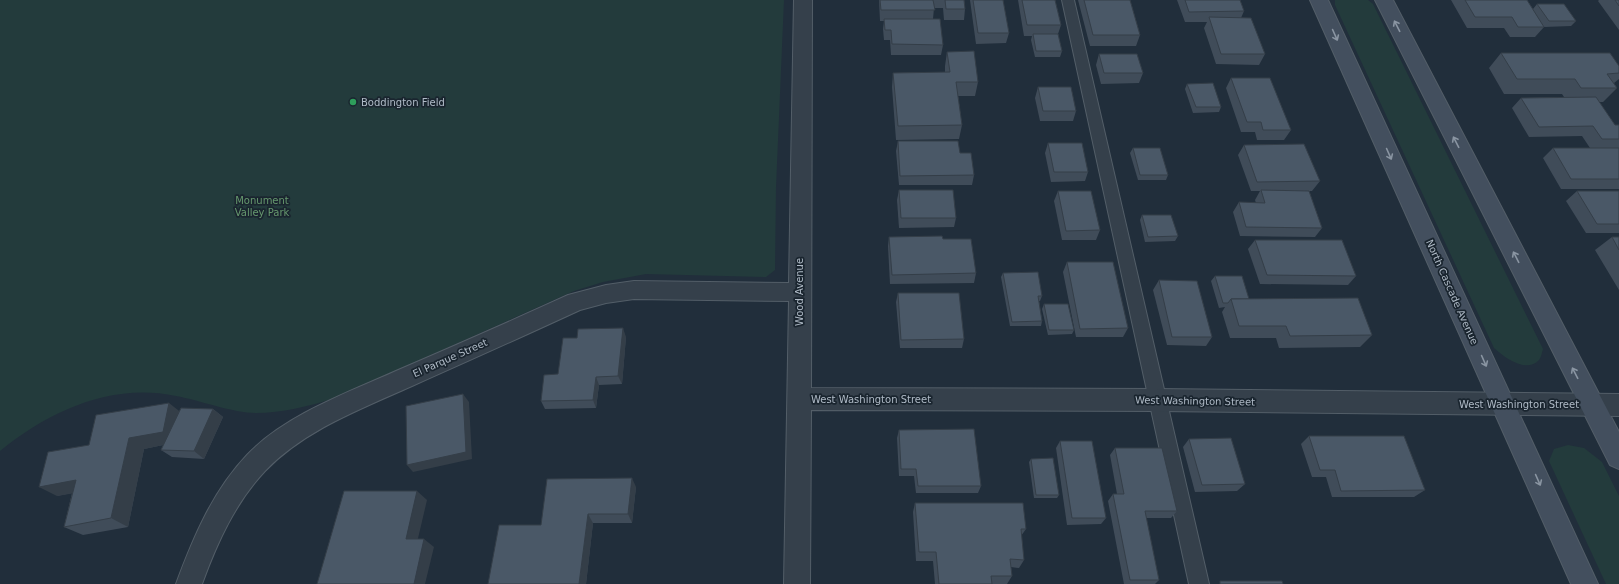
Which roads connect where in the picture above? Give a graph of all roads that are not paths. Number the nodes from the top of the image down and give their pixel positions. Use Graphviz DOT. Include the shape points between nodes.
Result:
graph roads {
  1 [pos="803,0"];
  2 [pos="1068,0"];
  3 [pos="1319,0"];
  4 [pos="1384,0"];
  5 [pos="799,292"];
  6 [pos="799,399"];
  7 [pos="1157,400"];
  8 [pos="1504,404"];
  9 [pos="1592,405"];
  10 [pos="1619,405"];
  11 [pos="1619,457"];
  12 [pos="189,584"];
  13 [pos="797,584"];
  14 [pos="1199,584"];
  15 [pos="1585,584"];
  1 -- 5 [label="street, Wood Avenue"];
  2 -- 7 [label="lane"];
  3 -- 8 [label="main road, North Cascade Avenue, one-way"];
  9 -- 4 [label="main road, one-way"];
  5 -- 6 [label="street, Wood Avenue"];
  5 -- 12 [label="street, El Parque Street" via="634,290 606,294 576,302 345,405 309,423 272,448 245,475 218,515"];
  6 -- 7 [label="street, West Washington Street"];
  6 -- 13 [label="street, Wood Avenue"];
  7 -- 8 [label="street, West Washington Street"];
  7 -- 14 [label="lane"];
  8 -- 9 [label="street, West Washington Street"];
  8 -- 15 [label="main road, North Cascade Avenue, one-way"];
  9 -- 10 [label="street, West Washington Street"];
  9 -- 11 [label="main road"];
}
